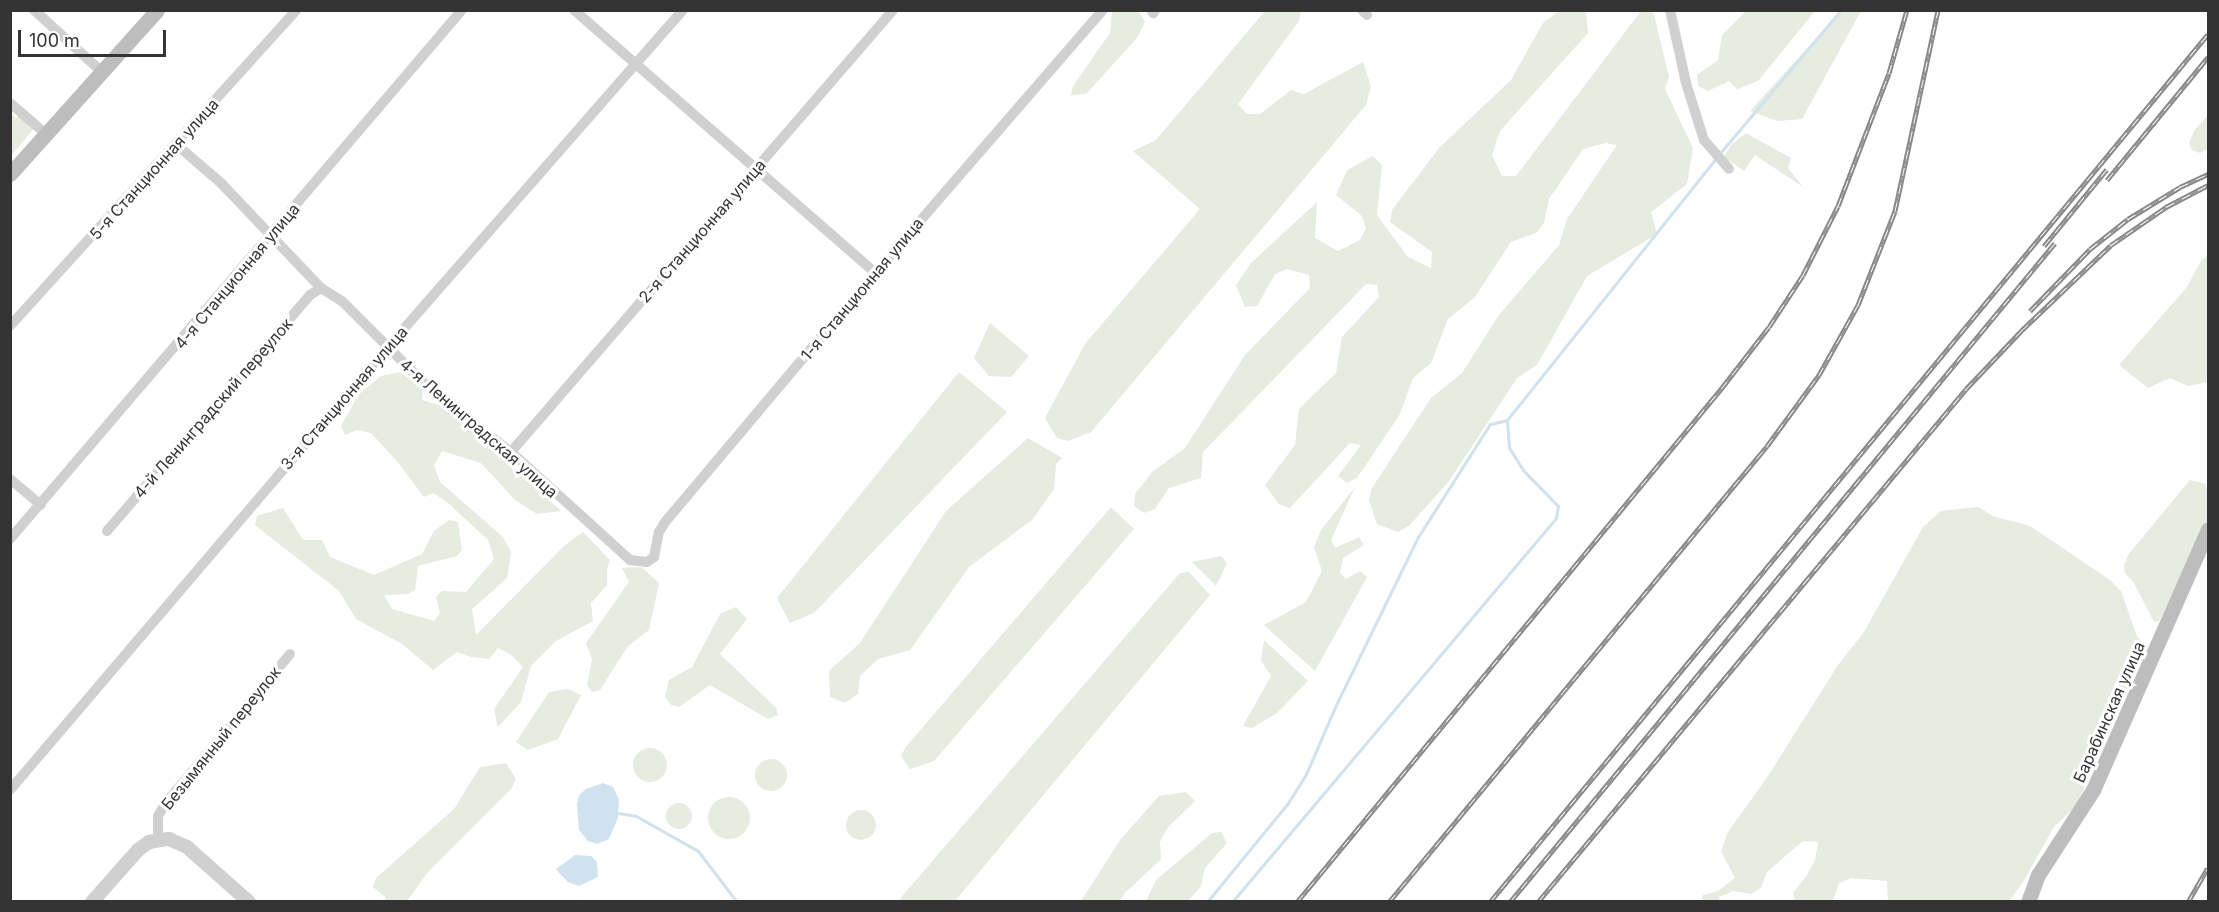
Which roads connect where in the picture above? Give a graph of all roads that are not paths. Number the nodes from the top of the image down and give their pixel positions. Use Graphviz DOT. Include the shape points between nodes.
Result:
graph roads {
  1 [pos="34,10"];
  2 [pos="157,10"];
  3 [pos="297,10"];
  4 [pos="462,10"];
  5 [pos="574,10"];
  6 [pos="682,10"];
  7 [pos="892,10"];
  8 [pos="1103,10"];
  9 [pos="1670,10"];
  10 [pos="636,64"];
  11 [pos="102,72"];
  12 [pos="10,103"];
  13 [pos="46,134"];
  14 [pos="177,145"];
  15 [pos="756,169"];
  16 [pos="1729,169"];
  17 [pos="10,174"];
  18 [pos="271,237"];
  19 [pos="875,273"];
  20 [pos="321,288"];
  21 [pos="10,326"];
  22 [pos="387,348"];
  23 [pos="511,452"];
  24 [pos="10,480"];
  25 [pos="41,505"];
  26 [pos="2208,528"];
  27 [pos="107,531"];
  28 [pos="10,539"];
  29 [pos="630,560"];
  30 [pos="290,654"];
  31 [pos="10,790"];
  32 [pos="158,840"];
  33 [pos="92,902"];
  34 [pos="249,902"];
  35 [pos="2028,902"];
  1 -- 11 [label="street"];
  2 -- 11 [label="main road"];
  3 -- 14 [label="street, 5-я Станционная улица"];
  4 -- 18 [label="street, 4-я Станционная улица"];
  5 -- 10 [label="street"];
  6 -- 10 [label="street, 3-я Станционная улица"];
  7 -- 15 [label="street, 2-я Станционная улица"];
  8 -- 19 [label="street, 1-я Станционная улица"];
  9 -- 16 [label="street" via="1704,141"];
  10 -- 15 [label="street"];
  10 -- 22 [label="street, 3-я Станционная улица"];
  11 -- 13 [label="main road"];
  12 -- 13 [label="street"];
  13 -- 17 [label="main road"];
  14 -- 18 [label="street, 4-я Ленинградская улица" via="258,219"];
  14 -- 21 [label="street, 5-я Станционная улица"];
  15 -- 19 [label="street"];
  15 -- 23 [label="street, 2-я Станционная улица"];
  18 -- 20 [label="street, 4-я Ленинградская улица"];
  18 -- 25 [label="street, 4-я Станционная улица"];
  19 -- 29 [label="street, 1-я Станционная улица" via="666,521 659,532 654,557 647,562"];
  20 -- 22 [label="street, 4-я Ленинградская улица" via="342,301"];
  20 -- 27 [label="street, 4-й Ленинградский переулок"];
  22 -- 23 [label="street, 4-я Ленинградская улица" via="433,392"];
  22 -- 31 [label="street, 3-я Станционная улица"];
  23 -- 29 [label="street, 4-я Ленинградская улица"];
  24 -- 25 [label="street"];
  25 -- 28 [label="street, 4-я Станционная улица"];
  26 -- 35 [label="main road, Барабинская улица" via="2093,790 2038,875"];
  30 -- 32 [label="street, Безымянный переулок" via="165,804 159,816"];
  32 -- 33 [label="street" via="138,850"];
  32 -- 34 [label="street" via="169,839 187,847"];
}
